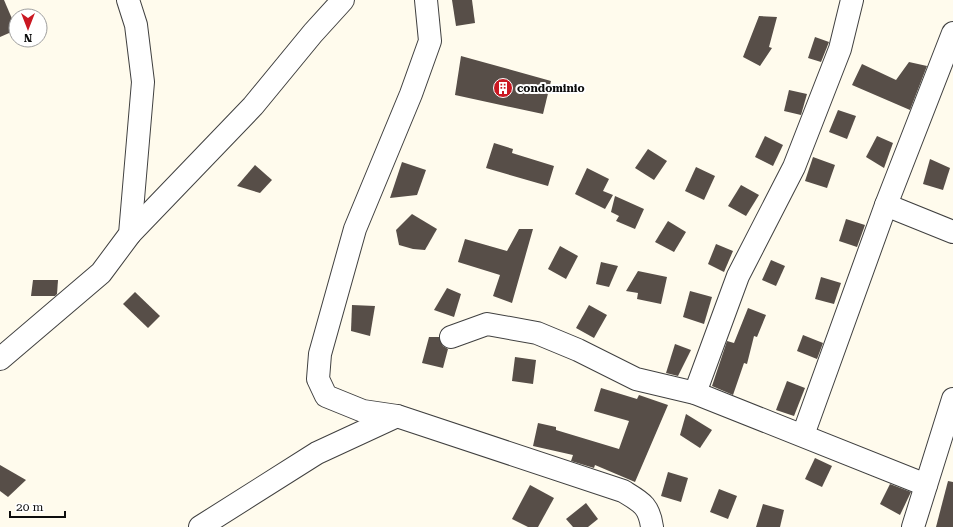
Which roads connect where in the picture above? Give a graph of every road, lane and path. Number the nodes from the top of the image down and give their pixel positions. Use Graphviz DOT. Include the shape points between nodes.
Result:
graph roads {
  1 [pos="128,0"];
  2 [pos="344,0"];
  3 [pos="426,0"];
  4 [pos="852,0"];
  5 [pos="953,34"];
  6 [pos="886,205"];
  7 [pos="953,232"];
  8 [pos="130,234"];
  9 [pos="451,337"];
  10 [pos="0,359"];
  11 [pos="695,393"];
  12 [pos="953,399"];
  13 [pos="397,416"];
  14 [pos="803,435"];
  15 [pos="926,485"];
  16 [pos="200,527"];
  17 [pos="652,527"];
  18 [pos="913,527"];
  1 -- 8 [label="street" via="136,25 143,82"];
  2 -- 8 [label="street" via="313,33 253,106"];
  3 -- 13 [label="street" via="430,41 355,229 320,354 318,379 326,396 363,411"];
  4 -- 11 [label="street" via="840,49 794,167 738,276"];
  5 -- 6 [label="street"];
  6 -- 7 [label="street"];
  6 -- 14 [label="street"];
  8 -- 10 [label="street" via="101,273"];
  9 -- 11 [label="street" via="487,324 538,333 636,379"];
  11 -- 14 [label="street"];
  12 -- 15 [label="street"];
  13 -- 16 [label="street" via="317,453"];
  13 -- 17 [label="street" via="622,492 645,504"];
  14 -- 15 [label="street"];
  15 -- 18 [label="street"];
}
